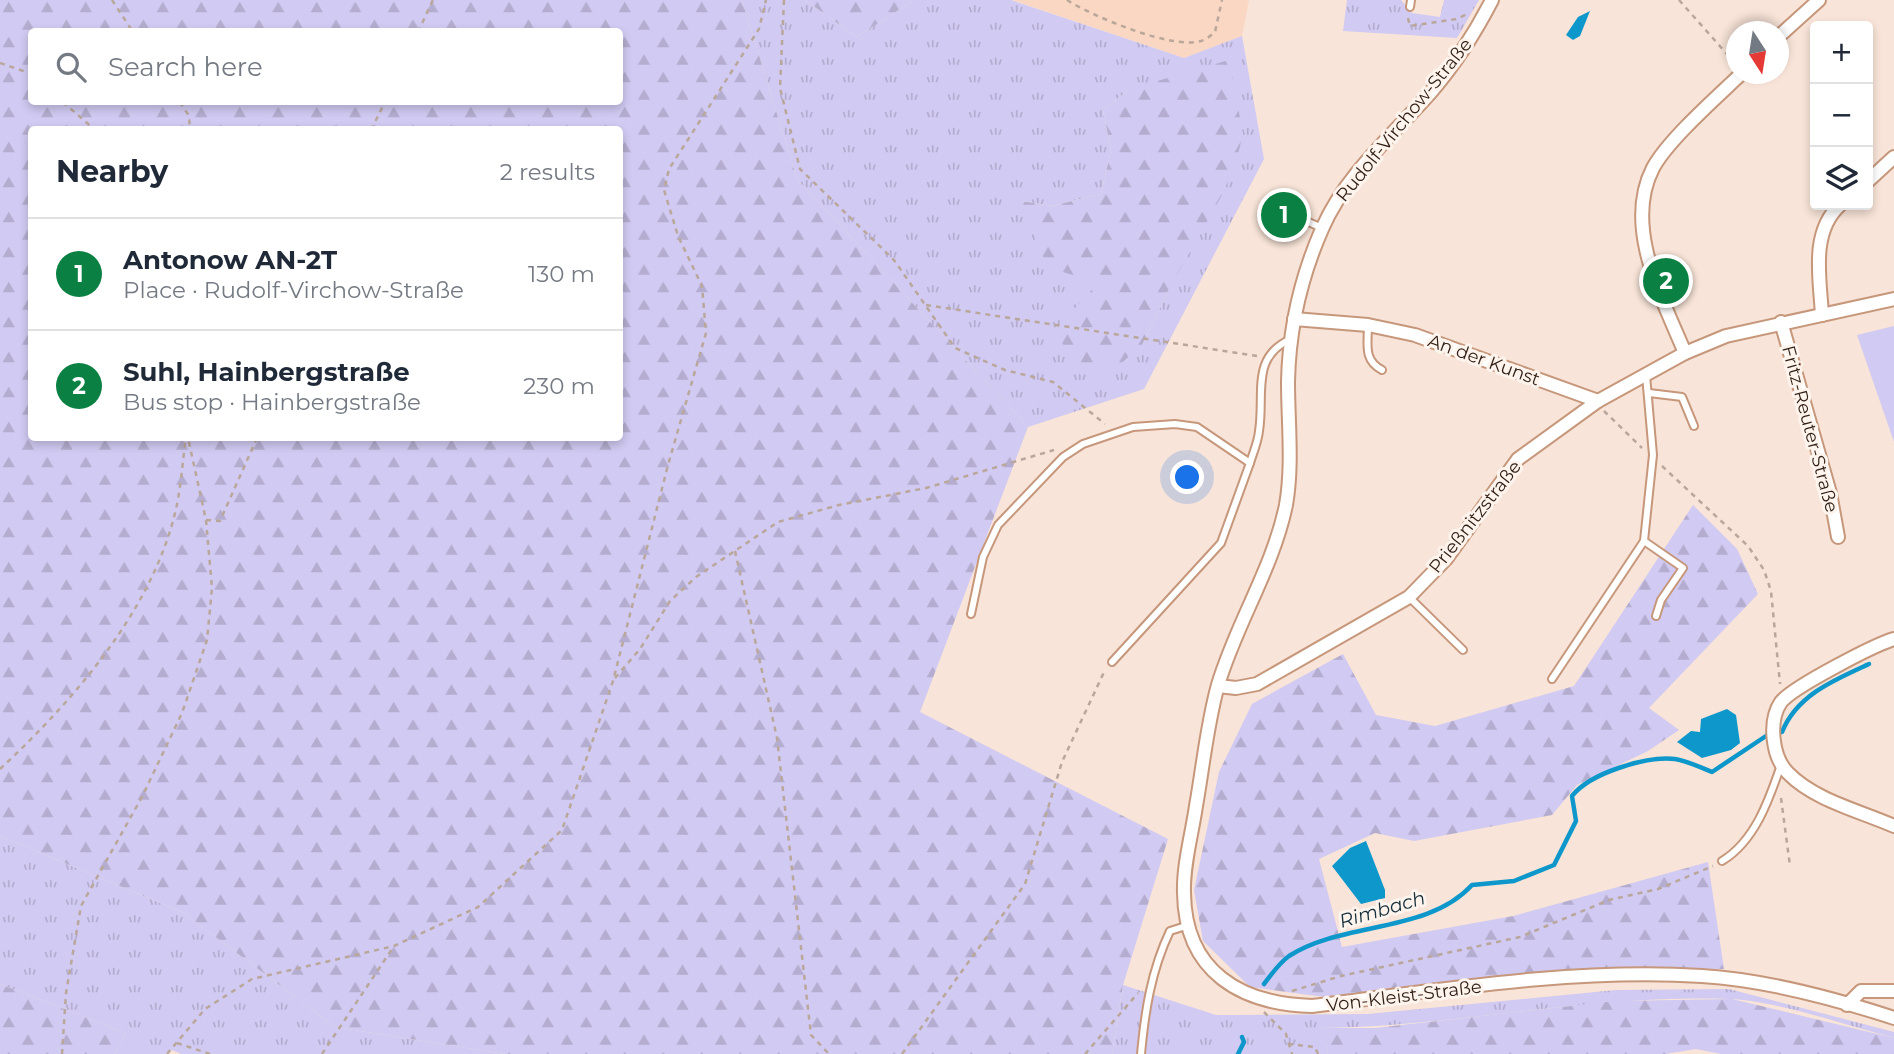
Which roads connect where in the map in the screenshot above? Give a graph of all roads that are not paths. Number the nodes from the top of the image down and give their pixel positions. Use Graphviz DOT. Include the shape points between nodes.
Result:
graph roads {
  1 [pos="1492,0"];
  2 [pos="1819,0"];
  3 [pos="1789,28"];
  4 [pos="1731,84"];
  5 [pos="1894,158"];
  6 [pos="1873,177"];
  7 [pos="1837,210"];
  8 [pos="1294,216"];
  9 [pos="1322,228"];
  10 [pos="1894,299"];
  11 [pos="1822,315"];
  12 [pos="1294,319"];
  13 [pos="1781,322"];
  14 [pos="1368,325"];
  15 [pos="1291,339"];
  16 [pos="1685,353"];
  17 [pos="1382,370"];
  18 [pos="1646,375"];
  19 [pos="1649,393"];
  20 [pos="1598,401"];
  21 [pos="1694,426"];
  22 [pos="1250,463"];
  23 [pos="1838,537"];
  24 [pos="1644,541"];
  25 [pos="1409,597"];
  26 [pos="971,614"];
  27 [pos="1656,616"];
  28 [pos="1894,639"];
  29 [pos="1463,650"];
  30 [pos="1112,662"];
  31 [pos="1552,679"];
  32 [pos="1218,686"];
  33 [pos="1778,771"];
  34 [pos="1894,826"];
  35 [pos="1722,861"];
  36 [pos="1189,925"];
  37 [pos="1894,991"];
  38 [pos="1847,1004"];
  39 [pos="1894,1018"];
  40 [pos="1141,1054"];
  1 -- 9 [label="street, Rudolf-Virchow-Straße" via="1455,63 1361,167"];
  2 -- 3 [label="street"];
  4 -- 16 [label="street" via="1654,167 1644,191 1642,234"];
  5 -- 6 [label="street"];
  7 -- 11 [label="street" via="1819,248"];
  8 -- 9 [label="lane"];
  9 -- 12 [label="street, Rudolf-Virchow-Straße"];
  10 -- 11 [label="street, Prießnitzstraße"];
  11 -- 13 [label="street, Prießnitzstraße"];
  12 -- 14 [label="street, An der Kunst"];
  12 -- 15 [label="street, Rudolf-Virchow-Straße"];
  13 -- 16 [label="street, Prießnitzstraße"];
  13 -- 23 [label="street, Fritz-Reuter-Straße"];
  14 -- 17 [label="lane" via="1367,355"];
  14 -- 20 [label="street, An der Kunst" via="1415,335"];
  15 -- 22 [label="lane" via="1274,346 1263,365 1259,433"];
  15 -- 32 [label="street, Rudolf-Virchow-Straße" via="1286,503 1271,556"];
  16 -- 18 [label="street, Prießnitzstraße"];
  18 -- 19 [label="lane"];
  18 -- 20 [label="street, Prießnitzstraße"];
  19 -- 21 [label="lane" via="1682,397"];
  19 -- 24 [label="lane" via="1653,455"];
  20 -- 25 [label="street, Prießnitzstraße" via="1518,459 1446,559"];
  22 -- 26 [label="lane" via="1197,427 1175,424 1133,427 1083,444 1054,466 998,526 983,557"];
  22 -- 30 [label="lane" via="1221,543"];
  24 -- 27 [label="lane" via="1683,568"];
  24 -- 31 [label="lane"];
  25 -- 29 [label="lane"];
  25 -- 32 [label="street, Prießnitzstraße" via="1257,684"];
  28 -- 33 [label="street" via="1781,702 1774,719"];
  32 -- 36 [label="street, Von-Kleist-Straße" via="1184,884"];
  33 -- 34 [label="street"];
  33 -- 35 [label="lane" via="1750,836"];
  36 -- 38 [label="street, Von-Kleist-Straße" via="1196,947 1234,988 1287,1005 1547,979 1663,975 1745,981"];
  36 -- 40 [label="lane" via="1170,932 1163,946 1147,995"];
  37 -- 38 [label="street" via="1861,991"];
  38 -- 39 [label="street, Von-Kleist-Straße"];
}
